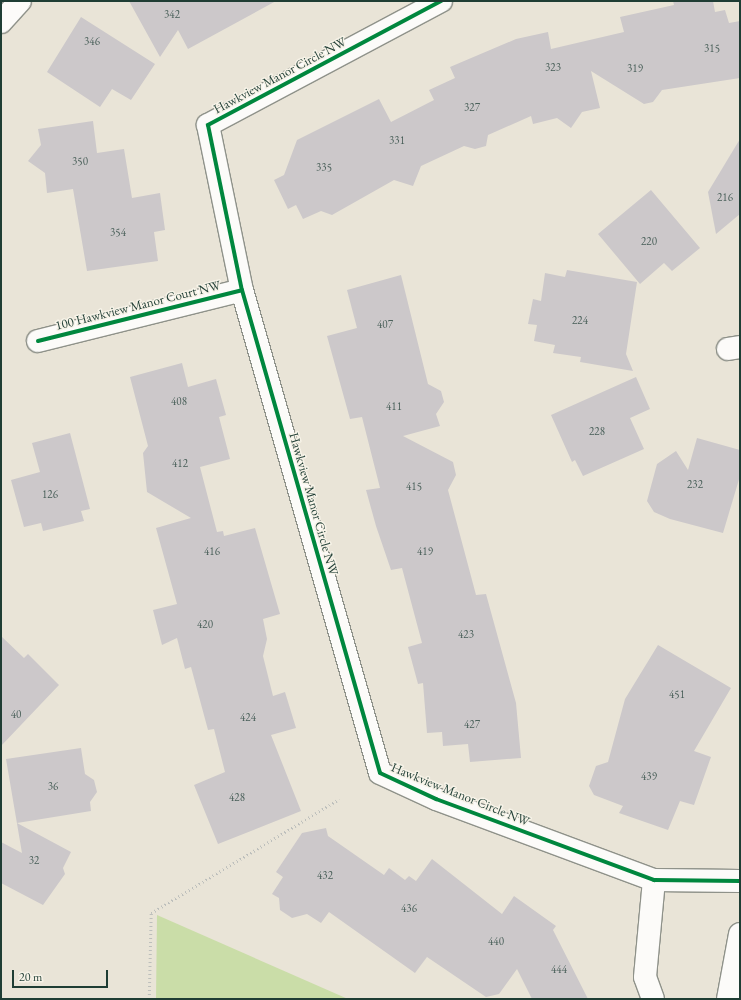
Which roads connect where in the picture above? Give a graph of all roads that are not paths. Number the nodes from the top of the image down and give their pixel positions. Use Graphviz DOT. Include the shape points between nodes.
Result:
graph roads {
  1 [pos="20,1"];
  2 [pos="441,1"];
  3 [pos="1,22"];
  4 [pos="242,290"];
  5 [pos="38,341"];
  6 [pos="654,880"];
  7 [pos="740,881"];
  8 [pos="740,934"];
  9 [pos="653,999"];
  10 [pos="728,999"];
  1 -- 3 [label="street"];
  2 -- 4 [label="street, Hawkview Manor Circle NW" via="208,125"];
  4 -- 5 [label="street, 100 Hawkview Manor Court NW"];
  4 -- 6 [label="street, Hawkview Manor Circle NW" via="380,774 436,799"];
  6 -- 7 [label="street, Hawkview Manor Circle NW"];
  6 -- 9 [label="street" via="645,977"];
  8 -- 10 [label="street"];
}
